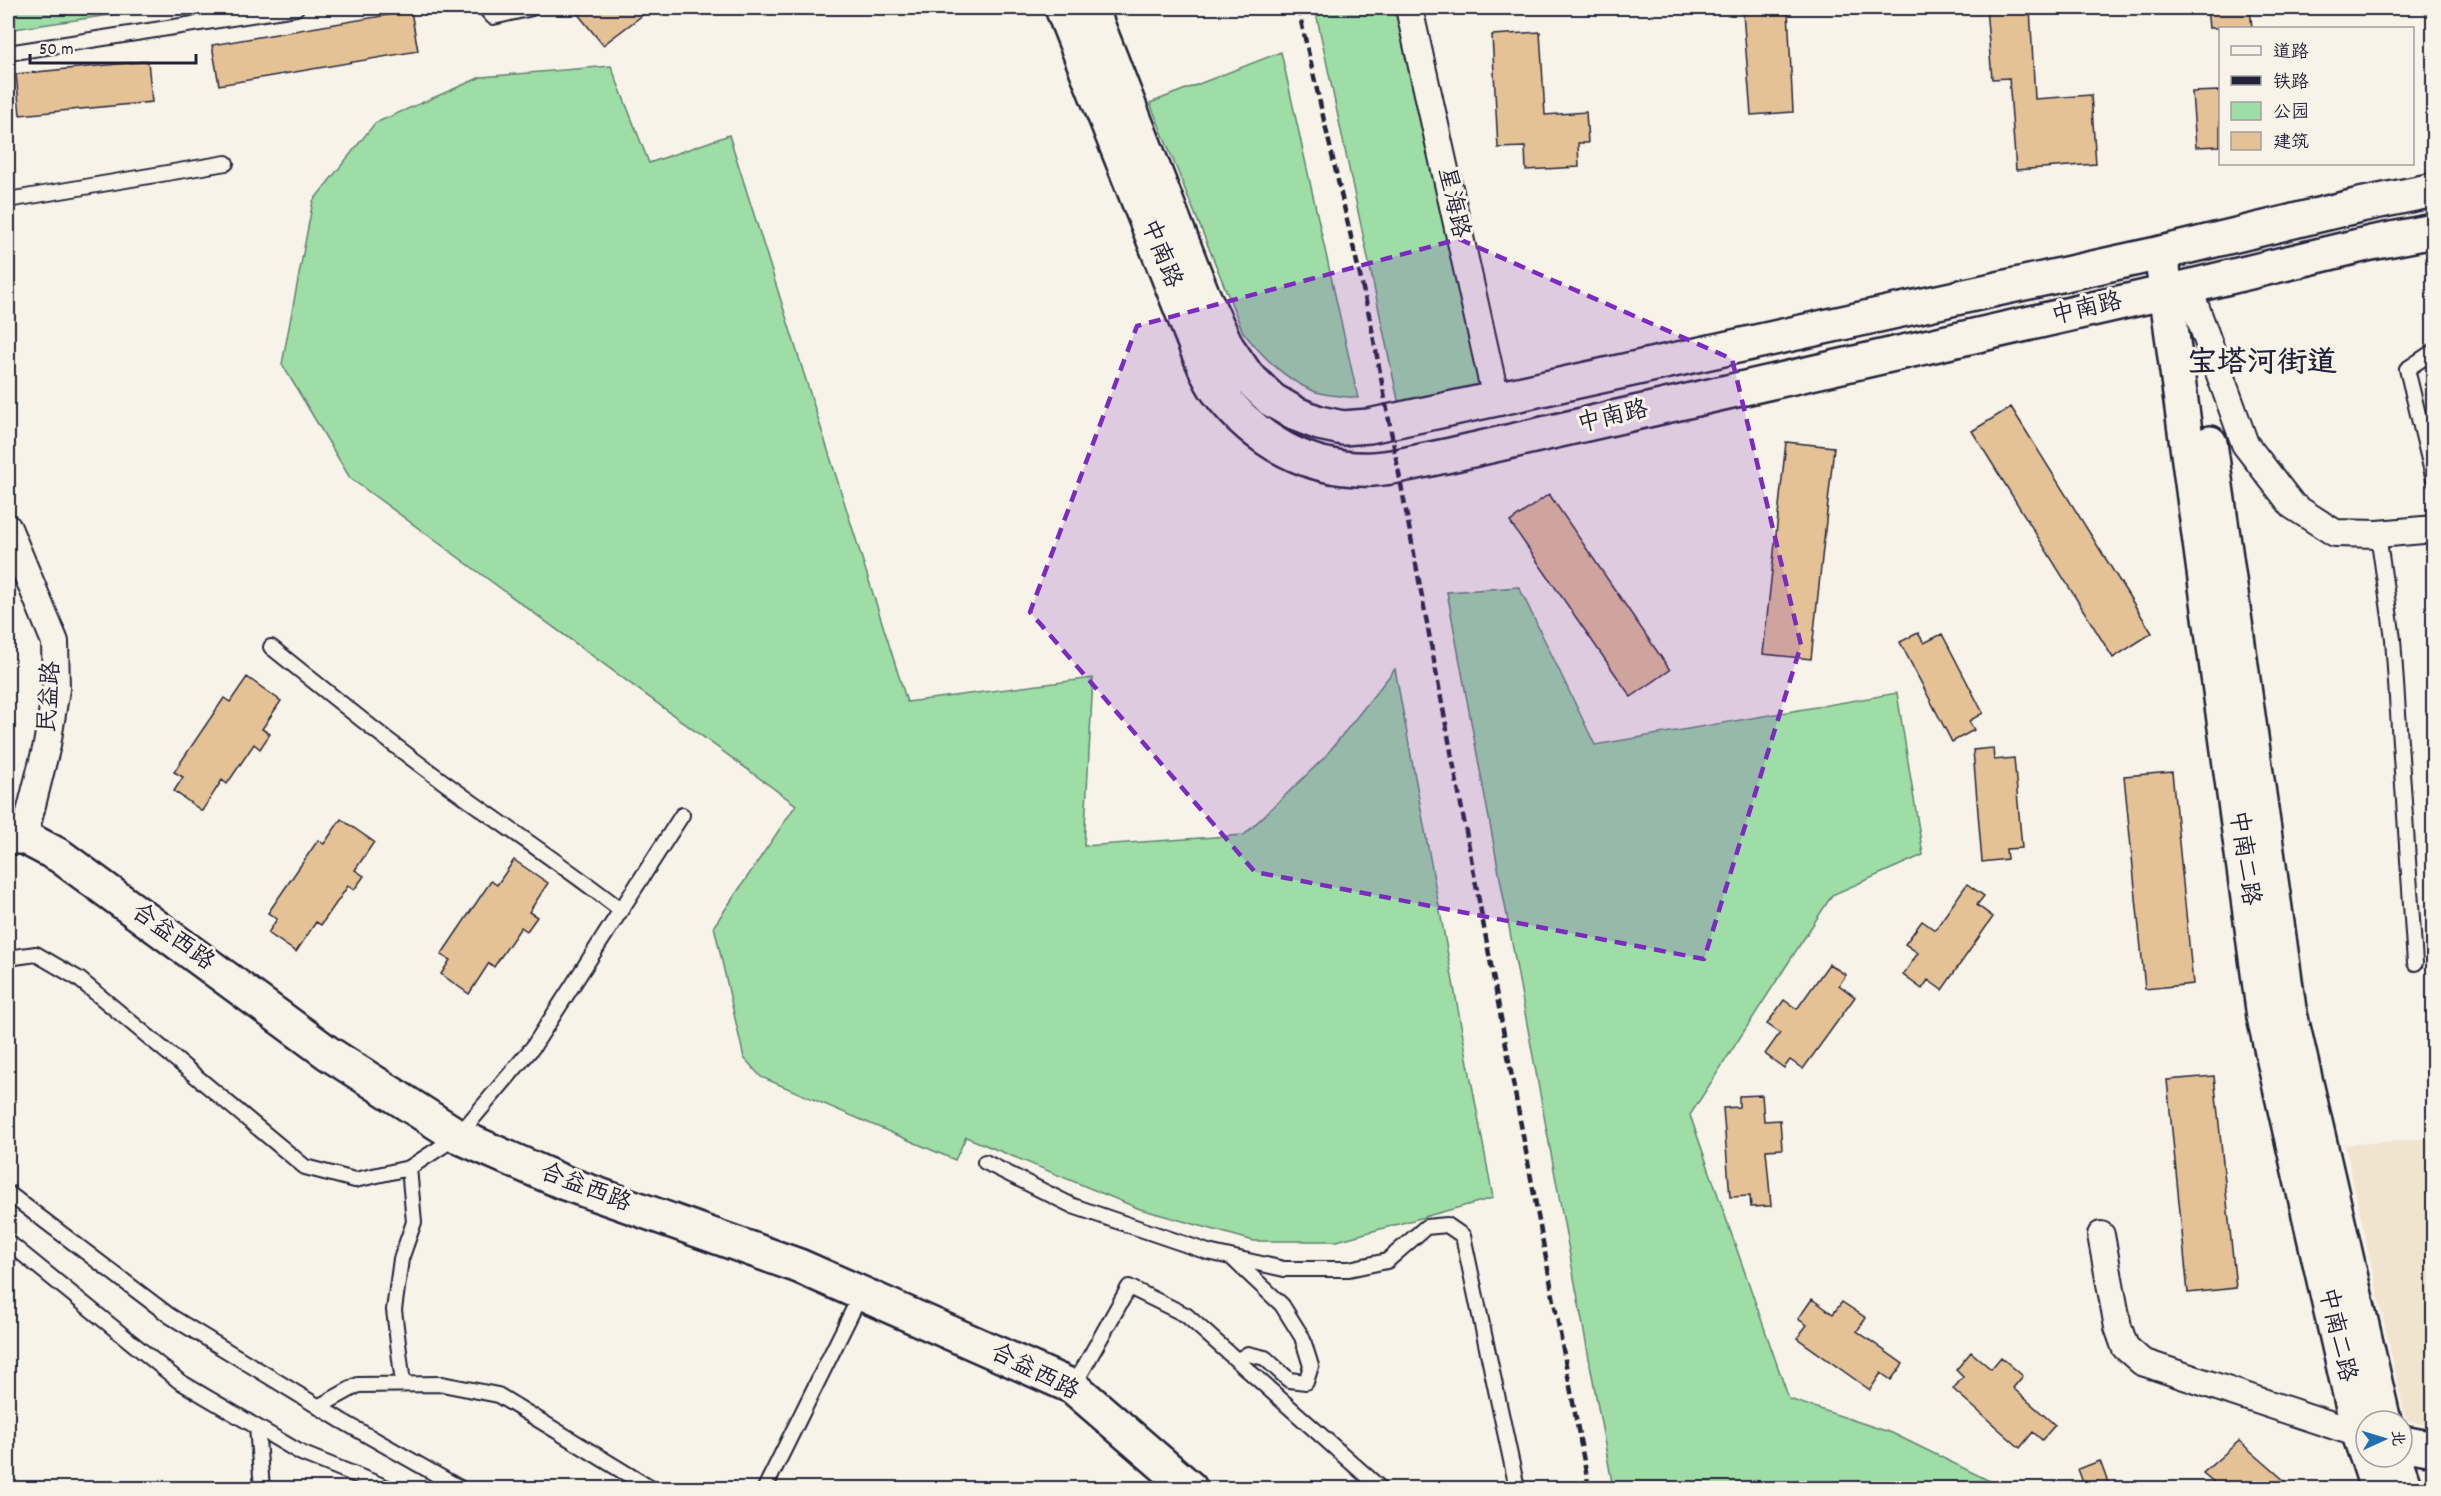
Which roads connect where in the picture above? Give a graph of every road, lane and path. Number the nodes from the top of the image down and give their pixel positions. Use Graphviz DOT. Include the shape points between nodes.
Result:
graph roads {
  1 [pos="296,8"];
  2 [pos="485,8"];
  3 [pos="532,8"];
  4 [pos="1062,8"];
  5 [pos="1091,8"];
  6 [pos="1408,8"];
  7 [pos="267,10"];
  8 [pos="8,53"];
  9 [pos="226,163"];
  10 [pos="2433,190"];
  11 [pos="8,200"];
  12 [pos="2433,231"];
  13 [pos="2171,251"];
  14 [pos="2177,289"];
  15 [pos="2433,351"];
  16 [pos="1496,399"];
  17 [pos="2433,480"];
  18 [pos="8,528"];
  19 [pos="2433,529"];
  20 [pos="2378,534"];
  21 [pos="271,647"];
  22 [pos="682,814"];
  23 [pos="16,837"];
  24 [pos="621,910"];
  25 [pos="8,958"];
  26 [pos="2415,963"];
  27 [pos="458,1136"];
  28 [pos="985,1162"];
  29 [pos="409,1168"];
  30 [pos="8,1192"];
  31 [pos="2101,1235"];
  32 [pos="8,1242"];
  33 [pos="1232,1258"];
  34 [pos="861,1293"];
  35 [pos="1238,1360"];
  36 [pos="403,1384"];
  37 [pos="1072,1387"];
  38 [pos="318,1407"];
  39 [pos="2360,1409"];
  40 [pos="257,1427"];
  41 [pos="2354,1436"];
  42 [pos="2414,1445"];
  43 [pos="2433,1449"];
  44 [pos="2373,1469"];
  45 [pos="2398,1469"];
  46 [pos="262,1488"];
  47 [pos="388,1488"];
  48 [pos="460,1488"];
  49 [pos="650,1488"];
  50 [pos="765,1488"];
  51 [pos="1190,1488"];
  52 [pos="1380,1488"];
  53 [pos="1517,1488"];
  54 [pos="2377,1488"];
  55 [pos="2405,1488"];
  1 -- 7 [label="lane"];
  2 -- 3 [label="lane" via="492,17"];
  4 -- 14 [label="main road, 中南路" via="1216,389 1250,426 1286,452 1329,467 1375,469 1446,456"];
  5 -- 16 [label="main road, 中南路" via="1202,293 1227,347 1247,376 1272,400 1296,414 1343,428"];
  6 -- 16 [label="street, 星海路"];
  7 -- 8 [label="lane"];
  9 -- 11 [label="lane"];
  10 -- 13 [label="main road, 中南路"];
  12 -- 14 [label="main road, 中南路"];
  13 -- 14 [label="main road, 中南二路"];
  13 -- 16 [label="main road, 中南路"];
  14 -- 20 [label="street" via="2245,444 2293,506 2334,533"];
  14 -- 39 [label="main road, 中南二路" via="2264,1017"];
  15 -- 17 [label="lane" via="2407,369"];
  18 -- 23 [label="street, 民益路" via="55,642 56,689 48,745"];
  19 -- 20 [label="street"];
  20 -- 26 [label="lane" via="2393,639"];
  21 -- 24 [label="lane" via="418,763 567,867"];
  22 -- 24 [label="lane"];
  23 -- 27 [label="main road, 合益西路" via="60,856 328,1053"];
  24 -- 27 [label="lane" via="533,1047"];
  25 -- 29 [label="lane" via="36,954 79,979 305,1167 355,1179"];
  27 -- 29 [label="lane"];
  27 -- 34 [label="main road, 合益西路" via="565,1183 799,1266"];
  28 -- 33 [label="lane" via="1073,1206"];
  29 -- 36 [label="lane" via="414,1222 401,1259 394,1310"];
  30 -- 38 [label="lane" via="170,1316"];
  31 -- 41 [label="street" via="2118,1327 2126,1347 2142,1362"];
  32 -- 40 [label="lane" via="179,1381"];
  33 -- 35 [label="lane" via="1282,1305 1302,1336 1311,1366 1306,1382 1289,1380 1265,1358 1248,1354"];
  33 -- 53 [label="lane" via="1284,1269 1349,1269 1387,1261 1426,1227 1447,1224 1463,1236"];
  34 -- 37 [label="main road, 合益西路"];
  34 -- 50 [label="lane"];
  35 -- 37 [label="lane" via="1186,1315 1129,1287"];
  35 -- 52 [label="lane"];
  36 -- 38 [label="lane" via="358,1385"];
  36 -- 49 [label="lane" via="442,1384 498,1395"];
  37 -- 51 [label="main road, 合益西路"];
  38 -- 48 [label="lane"];
  40 -- 46 [label="lane"];
  40 -- 47 [label="lane" via="301,1453"];
  42 -- 43 [label="main road"];
  44 -- 54 [label="main road, 中南二路"];
  45 -- 55 [label="main road"];
}
